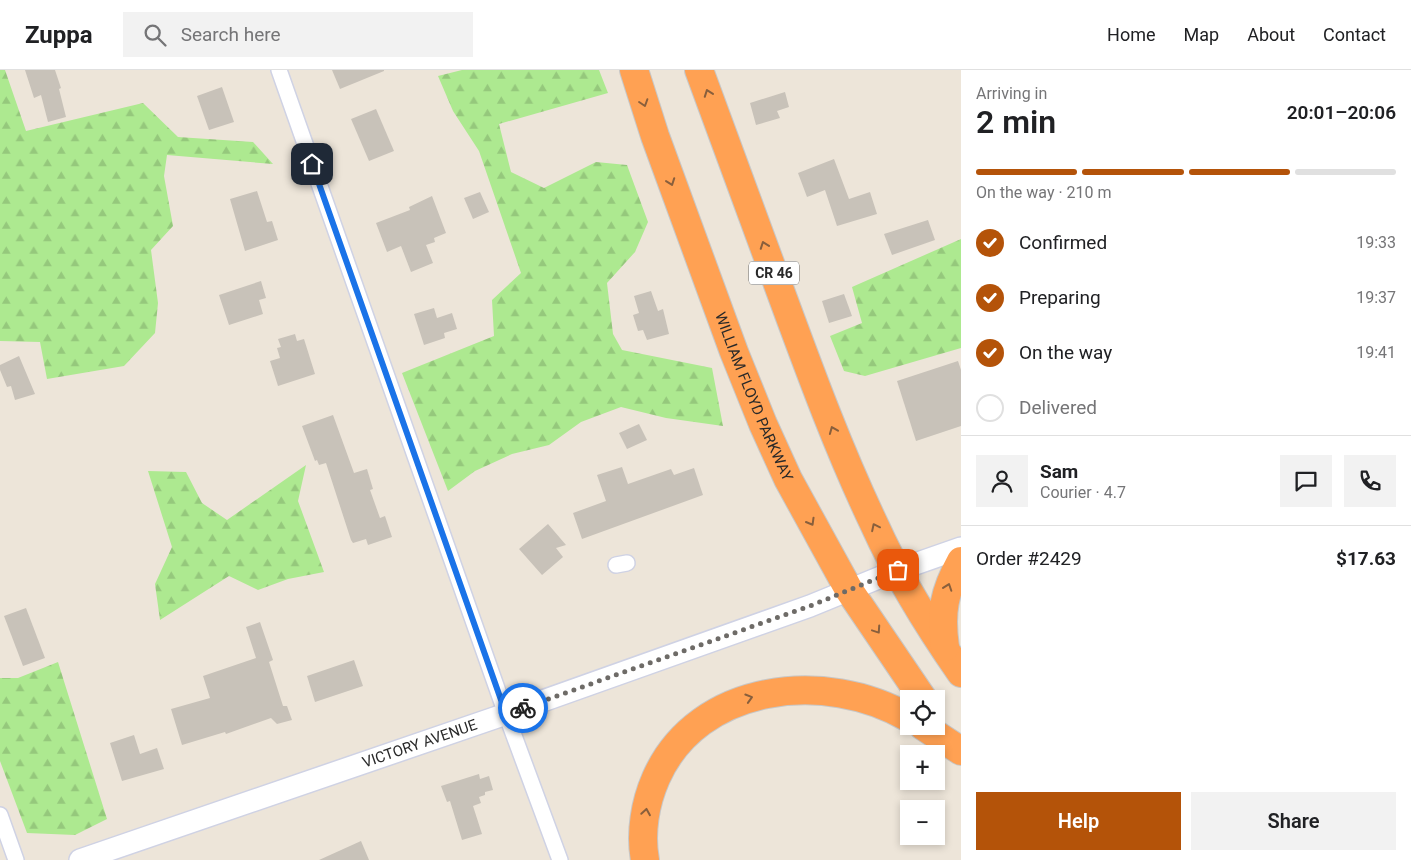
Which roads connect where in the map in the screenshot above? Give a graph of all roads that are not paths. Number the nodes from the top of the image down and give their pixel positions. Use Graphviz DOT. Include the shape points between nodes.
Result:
graph roads {
  1 [pos="279,70"];
  2 [pos="634,70"];
  3 [pos="699,70"];
  4 [pos="961,548"];
  5 [pos="961,561"];
  6 [pos="898,570"];
  7 [pos="848,590"];
  8 [pos="946,651"];
  9 [pos="961,673"];
  10 [pos="917,690"];
  11 [pos="900,713"];
  12 [pos="506,714"];
  13 [pos="945,729"];
  14 [pos="937,735"];
  15 [pos="961,751"];
  16 [pos="0,815"];
  17 [pos="16,860"];
  18 [pos="80,860"];
  19 [pos="560,860"];
  20 [pos="645,860"];
  1 -- 12 [label="street"];
  2 -- 7 [label="highway, WILLIAM FLOYD PARKWAY, one-way" via="690,234 763,424 788,479"];
  6 -- 3 [label="highway, CR 46, one-way" via="875,528 825,409"];
  4 -- 6 [label="street, VICTORY AVENUE"];
  8 -- 5 [label="highway, one-way" via="945,597"];
  6 -- 7 [label="street, VICTORY AVENUE"];
  6 -- 8 [label="highway, CR 46"];
  7 -- 10 [label="highway, WILLIAM FLOYD PARKWAY, one-way"];
  7 -- 12 [label="street, VICTORY AVENUE"];
  8 -- 9 [label="highway, CR 46"];
  20 -- 11 [label="highway, one-way" via="643,838 651,788 680,740 712,714 767,693 789,690 855,696"];
  12 -- 18 [label="street, VICTORY AVENUE"];
  12 -- 19 [label="street"];
  13 -- 15 [label="highway"];
  14 -- 15 [label="highway"];
  16 -- 17 [label="street"];
}
